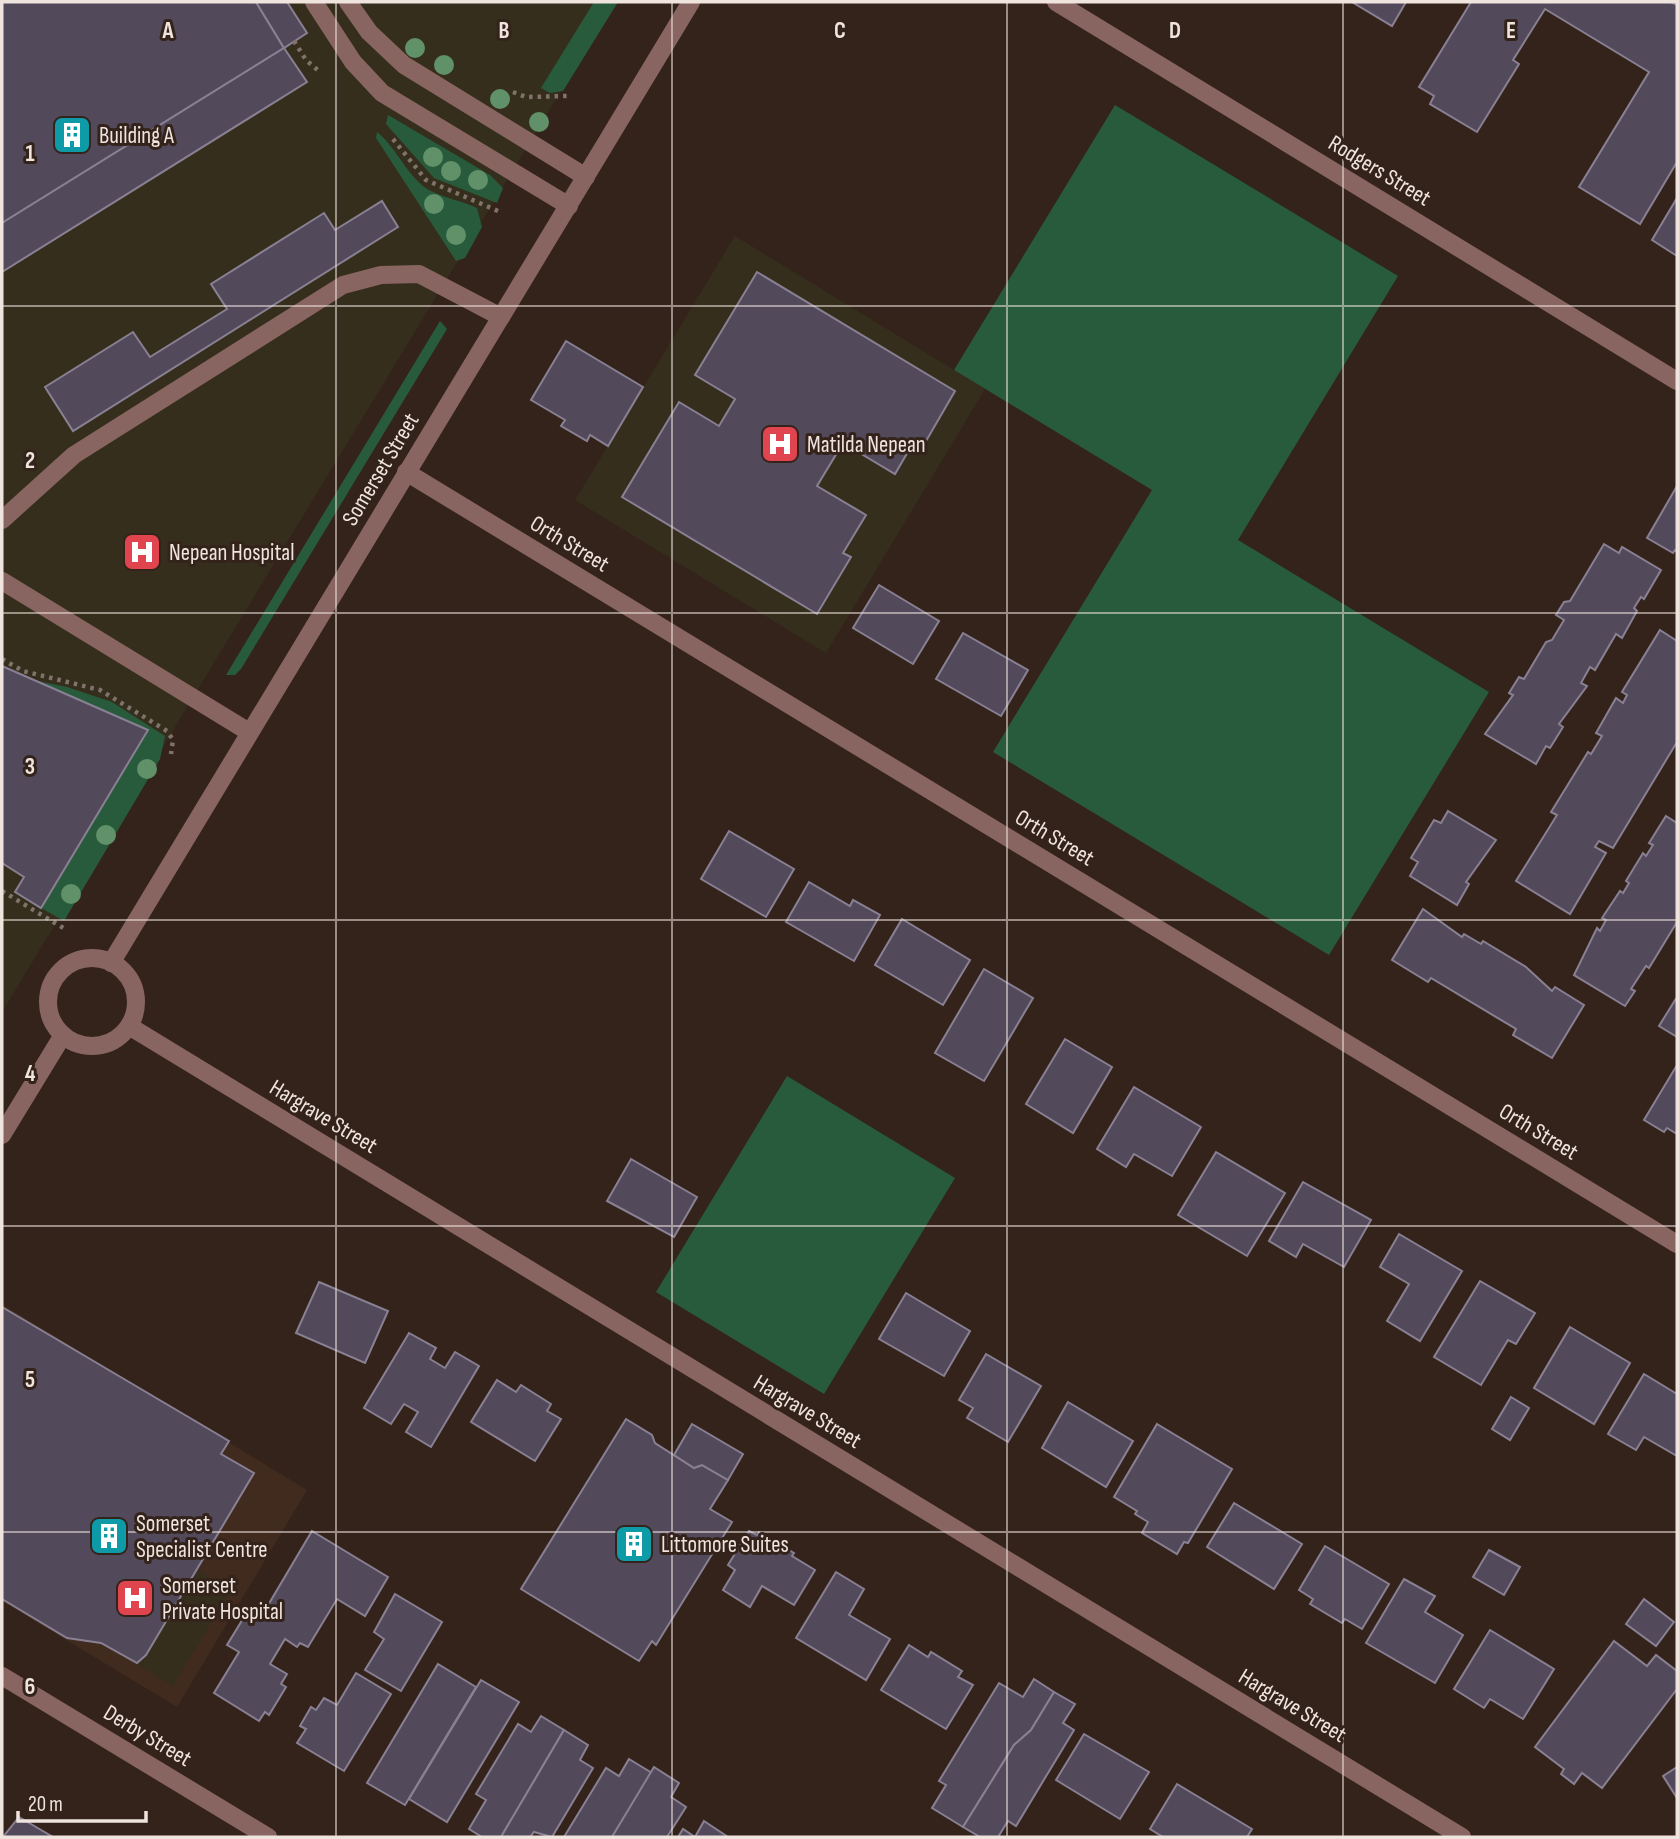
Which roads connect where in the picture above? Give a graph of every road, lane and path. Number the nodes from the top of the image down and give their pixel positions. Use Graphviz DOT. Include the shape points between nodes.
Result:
graph roads {
  1 [pos="314,2"];
  2 [pos="348,2"];
  3 [pos="691,2"];
  4 [pos="1056,2"];
  5 [pos="507,90"];
  6 [pos="567,96"];
  7 [pos="586,177"];
  8 [pos="569,206"];
  9 [pos="501,317"];
  10 [pos="1677,380"];
  11 [pos="406,472"];
  12 [pos="2,520"];
  13 [pos="2,581"];
  14 [pos="2,659"];
  15 [pos="249,732"];
  16 [pos="171,754"];
  17 [pos="2,891"];
  18 [pos="65,929"];
  19 [pos="111,963"];
  20 [pos="129,1026"];
  21 [pos="63,1035"];
  22 [pos="2,1135"];
  23 [pos="1677,1244"];
  24 [pos="2,1676"];
  25 [pos="268,1837"];
  26 [pos="1462,1837"];
  1 -- 8 [label="street" via="353,62 382,93"];
  2 -- 7 [label="street" via="369,32 404,65"];
  3 -- 7 [label="street, Somerset Street"];
  4 -- 10 [label="street, Rodgers Street"];
  5 -- 6 [label="path" via="526,97"];
  7 -- 8 [label="street, Somerset Street"];
  8 -- 9 [label="street, Somerset Street"];
  9 -- 11 [label="street, Somerset Street"];
  9 -- 12 [label="street" via="419,274 381,275 342,285 74,455"];
  11 -- 15 [label="street, Somerset Street"];
  11 -- 23 [label="street, Orth Street"];
  13 -- 15 [label="street"];
  14 -- 16 [label="path" via="23,671 114,697 167,731 173,740"];
  15 -- 19 [label="street, Somerset Street"];
  17 -- 18 [label="path"];
  19 -- 20 [label="street" via="124,972 135,993"];
  19 -- 21 [label="street" via="79,960 54,979 48,1004 52,1021"];
  20 -- 21 [label="street" via="99,1045 83,1045"];
  20 -- 26 [label="street, Hargrave Street"];
  21 -- 22 [label="street"];
  24 -- 25 [label="street, Derby Street"];
}
